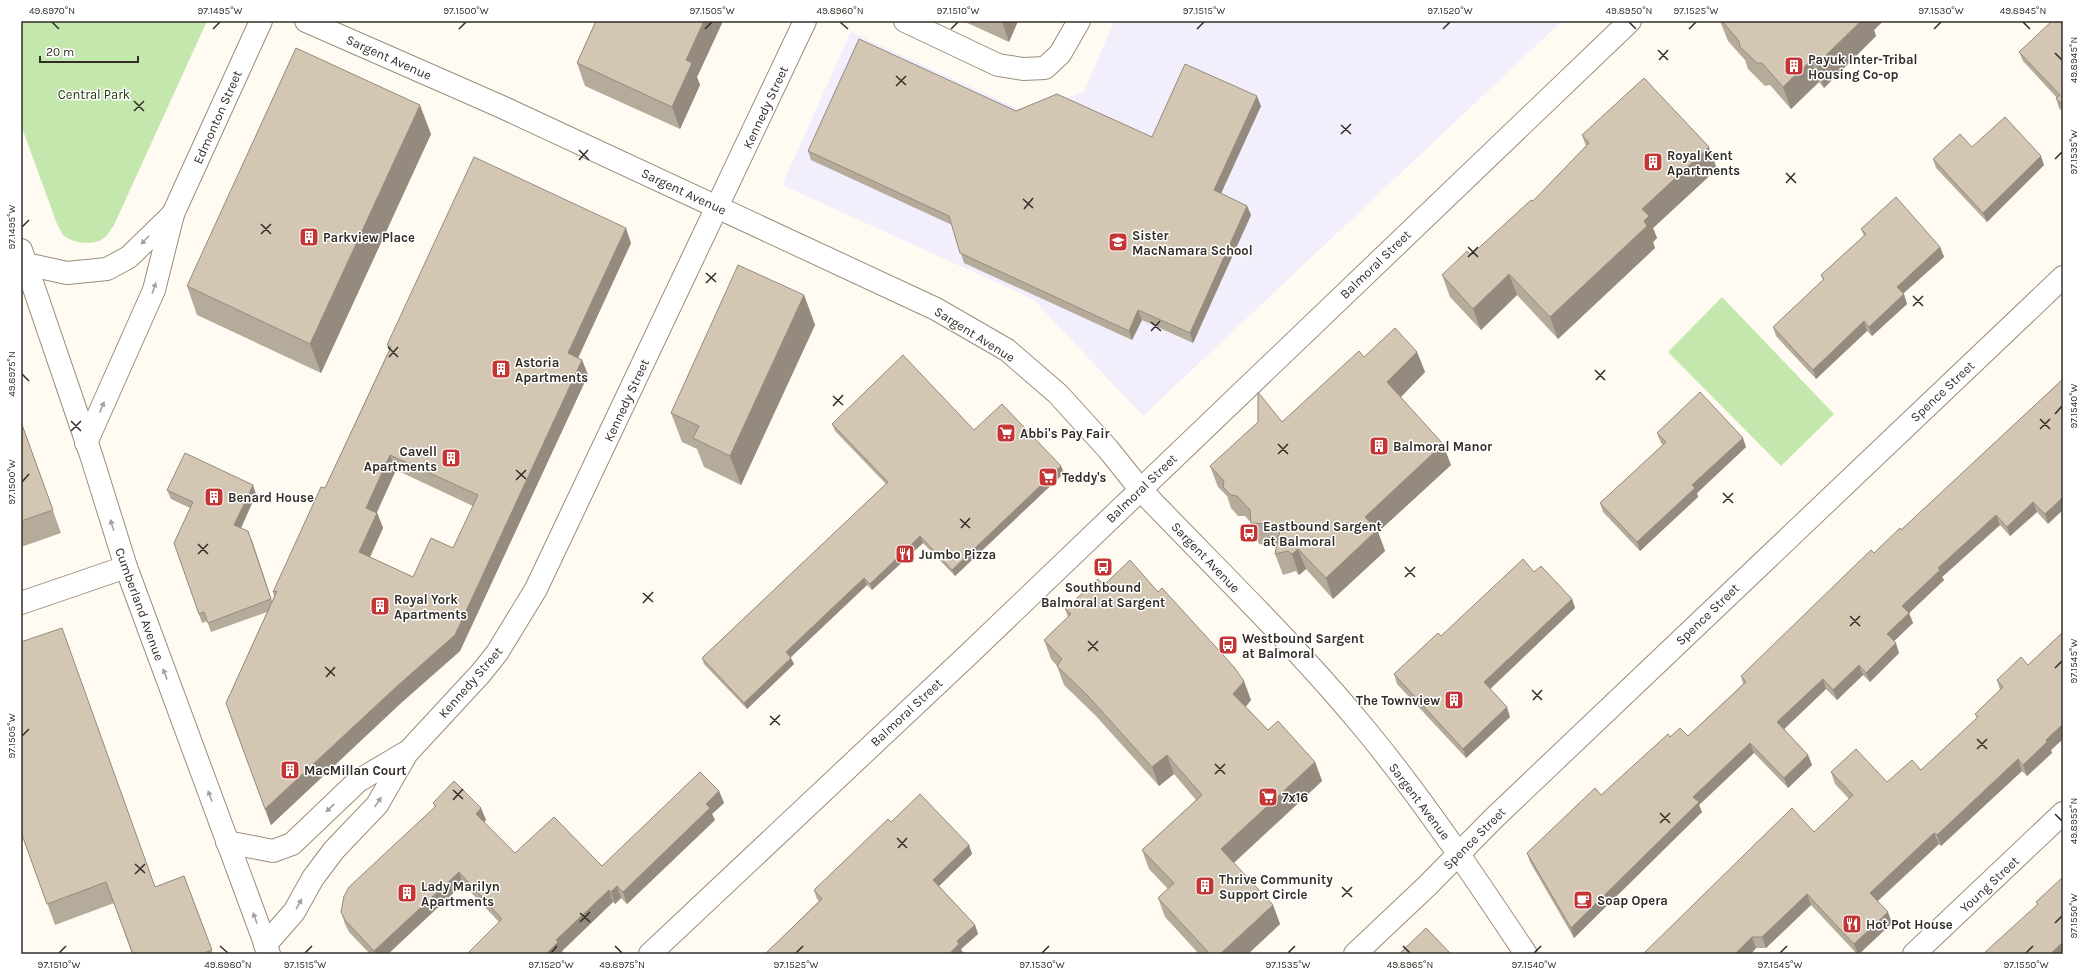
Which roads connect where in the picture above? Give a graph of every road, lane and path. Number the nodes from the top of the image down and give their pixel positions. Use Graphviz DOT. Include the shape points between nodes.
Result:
graph roads {
  1 [pos="261,21"];
  2 [pos="306,21"];
  3 [pos="805,21"];
  4 [pos="905,21"];
  5 [pos="1079,21"];
  6 [pos="1630,21"];
  7 [pos="717,207"];
  8 [pos="173,214"];
  9 [pos="24,257"];
  10 [pos="2063,277"];
  11 [pos="86,443"];
  12 [pos="1140,489"];
  13 [pos="126,567"];
  14 [pos="21,603"];
  15 [pos="406,753"];
  16 [pos="2063,813"];
  17 [pos="227,842"];
  18 [pos="1458,852"];
  19 [pos="267,949"];
  20 [pos="650,954"];
  21 [pos="1355,954"];
  22 [pos="1526,954"];
  23 [pos="1914,954"];
  1 -- 8 [label="street, Edmonton Street"];
  2 -- 7 [label="street, Sargent Avenue" via="509,110"];
  3 -- 7 [label="street, Kennedy Street"];
  4 -- 5 [label="street" via="998,65 1023,69 1045,68 1060,54"];
  6 -- 12 [label="street, Balmoral Street"];
  7 -- 12 [label="street, Sargent Avenue" via="936,309 1007,350 1058,394"];
  7 -- 15 [label="street, Kennedy Street" via="529,602 508,637 481,673"];
  8 -- 9 [label="street, one-way" via="130,257 107,269 67,273"];
  11 -- 8 [label="street, one-way" via="154,290"];
  9 -- 11 [label="street, Cumberland Avenue"];
  10 -- 18 [label="street, Spence Street"];
  13 -- 11 [label="street, Cumberland Avenue, one-way"];
  12 -- 18 [label="street, Sargent Avenue" via="1304,658 1369,734"];
  12 -- 20 [label="street, Balmoral Street"];
  13 -- 14 [label="street"];
  17 -- 13 [label="street, Cumberland Avenue, one-way"];
  15 -- 17 [label="street, Kennedy Street, one-way" via="358,780 292,844 273,851"];
  19 -- 15 [label="street, Kennedy Street, one-way" via="334,850 377,805"];
  16 -- 23 [label="street, Young Street"];
  19 -- 17 [label="street, Cumberland Avenue, one-way"];
  18 -- 21 [label="street, Spence Street" via="1427,886"];
  18 -- 22 [label="street, Sargent Avenue"];
}
